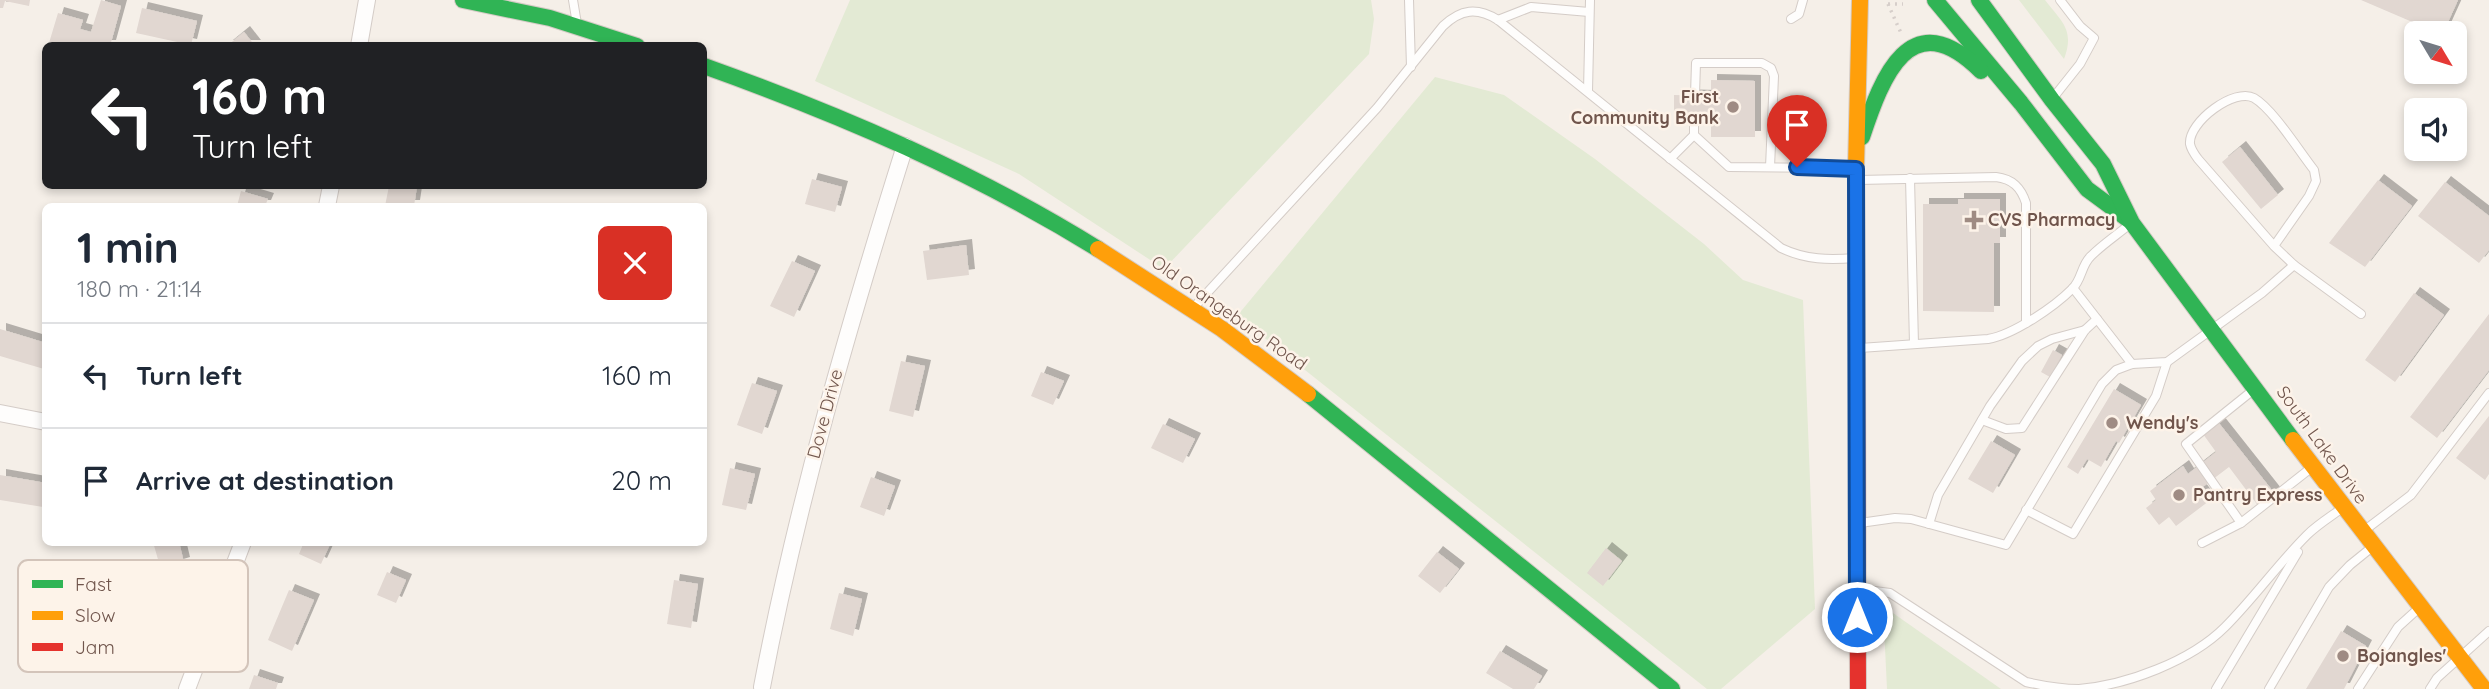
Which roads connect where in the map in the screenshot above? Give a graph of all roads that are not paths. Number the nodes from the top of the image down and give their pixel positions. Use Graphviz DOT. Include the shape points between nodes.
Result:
graph roads {
  1 [pos="367,0"];
  2 [pos="463,0"];
  3 [pos="573,0"];
  4 [pos="1409,0"];
  5 [pos="1590,0"];
  6 [pos="1803,0"];
  7 [pos="1860,0"];
  8 [pos="1935,0"];
  9 [pos="1979,0"];
  10 [pos="2060,0"];
  11 [pos="1590,12"];
  12 [pos="1791,19"];
  13 [pos="1498,20"];
  14 [pos="578,27"];
  15 [pos="360,42"];
  16 [pos="625,42"];
  17 [pos="707,67"];
  18 [pos="1411,67"];
  19 [pos="1588,91"];
  20 [pos="1695,95"];
  21 [pos="2052,100"];
  22 [pos="2021,103"];
  23 [pos="1695,119"];
  24 [pos="1694,135"];
  25 [pos="905,146"];
  26 [pos="1670,159"];
  27 [pos="1770,167"];
  28 [pos="1856,168"];
  29 [pos="1910,178"];
  30 [pos="2132,223"];
  31 [pos="2274,246"];
  32 [pos="1856,258"];
  33 [pos="2294,264"];
  34 [pos="2073,288"];
  35 [pos="1193,308"];
  36 [pos="2361,314"];
  37 [pos="2097,319"];
  38 [pos="2026,323"];
  39 [pos="2085,330"];
  40 [pos="2212,330"];
  41 [pos="1914,344"];
  42 [pos="1856,348"];
  43 [pos="2167,362"];
  44 [pos="2132,364"];
  45 [pos="2256,388"];
  46 [pos="2489,393"];
  47 [pos="0,413"];
  48 [pos="1982,419"];
  49 [pos="42,421"];
  50 [pos="2313,466"];
  51 [pos="2343,507"];
  52 [pos="2026,510"];
  53 [pos="1857,523"];
  54 [pos="2241,523"];
  55 [pos="1929,524"];
  56 [pos="2363,532"];
  57 [pos="2308,534"];
  58 [pos="2202,543"];
  59 [pos="2374,547"];
  60 [pos="1857,589"];
  61 [pos="2421,606"];
  62 [pos="2489,631"];
  63 [pos="2459,658"];
  64 [pos="193,672"];
  65 [pos="761,688"];
  66 [pos="187,689"];
  67 [pos="1672,689"];
  68 [pos="1856,689"];
  69 [pos="2216,689"];
  70 [pos="2269,689"];
  71 [pos="2358,689"];
  72 [pos="2430,689"];
  73 [pos="2484,689"];
  1 -- 15 [label="street"];
  2 -- 14 [label="street"];
  3 -- 14 [label="lane"];
  4 -- 18 [label="lane"];
  5 -- 11 [label="lane"];
  6 -- 12 [label="lane" via="1799,14"];
  7 -- 28 [label="street"];
  8 -- 22 [label="street, South Lake Drive"];
  9 -- 21 [label="street, South Lake Drive"];
  10 -- 21 [label="lane" via="2094,38"];
  11 -- 13 [label="lane" via="1531,7"];
  11 -- 19 [label="lane"];
  13 -- 18 [label="lane" via="1472,10 1454,16"];
  13 -- 19 [label="lane"];
  14 -- 16 [label="street"];
  17 -- 25 [label="street, Old Orangeburg Road"];
  18 -- 35 [label="lane"];
  19 -- 26 [label="lane"];
  20 -- 27 [label="lane" via="1696,63 1762,63 1771,68"];
  21 -- 30 [label="street, South Lake Drive" via="2103,164"];
  22 -- 28 [label="street" via="1961,53 1919,45 1900,56 1886,73"];
  22 -- 30 [label="street, South Lake Drive" via="2087,189"];
  23 -- 24 [label="lane"];
  24 -- 26 [label="lane"];
  24 -- 27 [label="lane" via="1729,167"];
  25 -- 35 [label="street, Old Orangeburg Road" via="1063,227"];
  25 -- 65 [label="street, Dove Drive" via="836,371"];
  26 -- 32 [label="lane" via="1781,248 1807,258"];
  27 -- 28 [label="lane"];
  28 -- 29 [label="lane"];
  28 -- 32 [label="street"];
  29 -- 38 [label="lane" via="1996,177 2019,188 2026,203"];
  29 -- 41 [label="lane"];
  30 -- 34 [label="lane" via="2091,256"];
  30 -- 40 [label="street, South Lake Drive"];
  31 -- 31 [label="lane" via="2197,159 2190,145 2206,114 2239,96 2252,96 2264,106 2314,170 2316,181 2309,196"];
  31 -- 33 [label="lane"];
  32 -- 42 [label="street"];
  33 -- 36 [label="lane"];
  33 -- 40 [label="lane"];
  34 -- 37 [label="lane"];
  34 -- 38 [label="lane"];
  35 -- 67 [label="street, Old Orangeburg Road" via="1289,378"];
  37 -- 39 [label="lane"];
  37 -- 44 [label="lane"];
  38 -- 41 [label="lane" via="1999,337"];
  39 -- 48 [label="lane" via="2038,346 2022,361"];
  39 -- 48 [label="lane" via="2022,428 2006,429"];
  40 -- 43 [label="lane"];
  40 -- 45 [label="street, South Lake Drive"];
  41 -- 42 [label="lane"];
  42 -- 53 [label="street"];
  43 -- 44 [label="lane"];
  43 -- 52 [label="lane" via="2156,396 2073,534"];
  44 -- 52 [label="lane" via="2116,370 2102,384"];
  45 -- 50 [label="street, South Lake Drive"];
  45 -- 54 [label="lane" via="2186,444"];
  46 -- 56 [label="lane" via="2411,495"];
  47 -- 49 [label="street"];
  48 -- 55 [label="lane" via="1938,495"];
  50 -- 51 [label="street, South Lake Drive"];
  50 -- 54 [label="lane"];
  51 -- 56 [label="street, South Lake Drive"];
  51 -- 57 [label="lane"];
  52 -- 55 [label="lane" via="2006,545"];
  53 -- 55 [label="lane" via="1895,518"];
  53 -- 60 [label="street"];
  54 -- 58 [label="lane"];
  56 -- 59 [label="street, South Lake Drive"];
  57 -- 60 [label="lane" via="2206,644 2140,675 2079,689 2026,682 1890,593"];
  57 -- 69 [label="lane"];
  59 -- 61 [label="street, South Lake Drive"];
  59 -- 70 [label="lane" via="2329,587"];
  60 -- 68 [label="street"];
  61 -- 63 [label="street, South Lake Drive"];
  61 -- 71 [label="lane" via="2398,627"];
  62 -- 63 [label="lane"];
  63 -- 72 [label="lane"];
  63 -- 73 [label="street, South Lake Drive"];
  64 -- 66 [label="street"];
}
